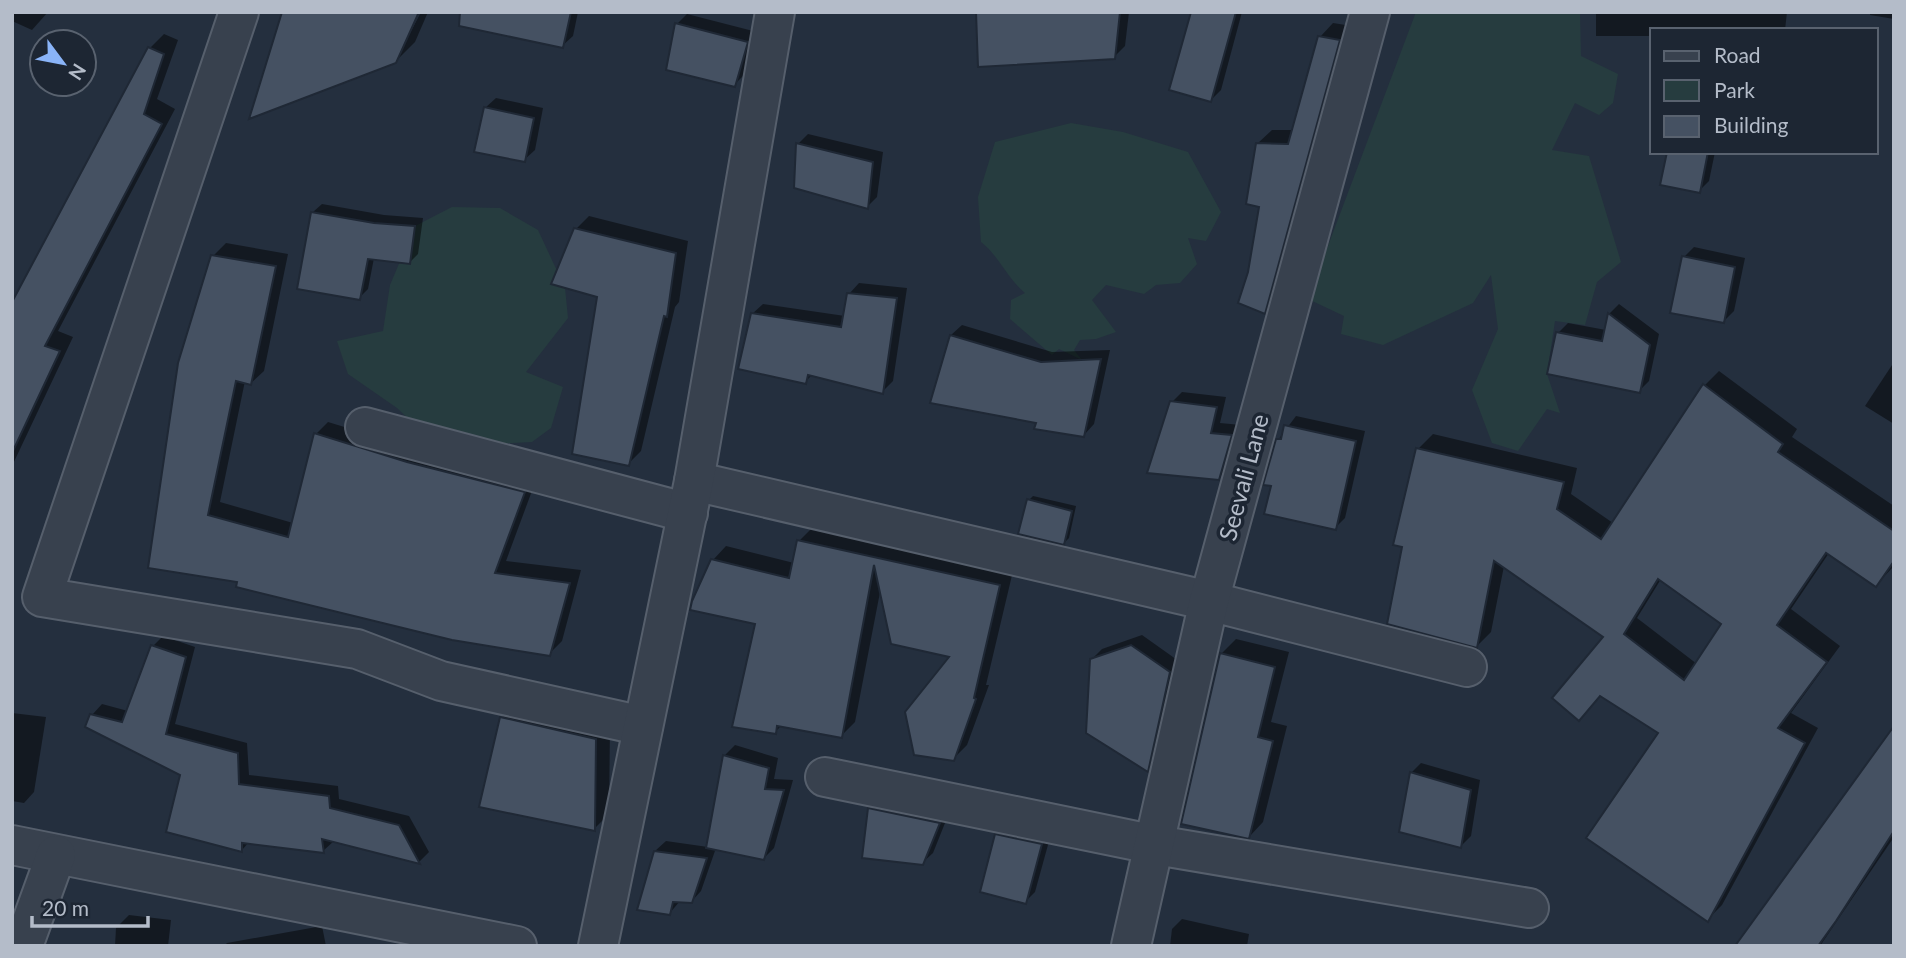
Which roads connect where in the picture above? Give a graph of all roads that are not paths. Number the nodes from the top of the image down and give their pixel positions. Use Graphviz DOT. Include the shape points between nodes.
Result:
graph roads {
  1 [pos="239,12"];
  2 [pos="775,12"];
  3 [pos="1370,12"];
  4 [pos="365,427"];
  5 [pos="691,497"];
  6 [pos="1209,601"];
  7 [pos="1467,667"];
  8 [pos="643,726"];
  9 [pos="825,777"];
  10 [pos="12,845"];
  11 [pos="1156,845"];
  12 [pos="57,855"];
  13 [pos="1529,908"];
  14 [pos="23,946"];
  15 [pos="517,946"];
  16 [pos="598,946"];
  17 [pos="1131,946"];
  1 -- 8 [label="street" via="42,597 357,649 441,681"];
  2 -- 5 [label="street"];
  3 -- 6 [label="street, Seevali Lane"];
  4 -- 5 [label="street"];
  5 -- 6 [label="street"];
  5 -- 8 [label="street"];
  6 -- 7 [label="street"];
  6 -- 11 [label="street, Seevali Lane"];
  8 -- 16 [label="street"];
  9 -- 11 [label="street"];
  10 -- 12 [label="street"];
  11 -- 13 [label="street"];
  11 -- 17 [label="street, Seevali Lane"];
  12 -- 14 [label="street"];
  12 -- 15 [label="street"];
}
